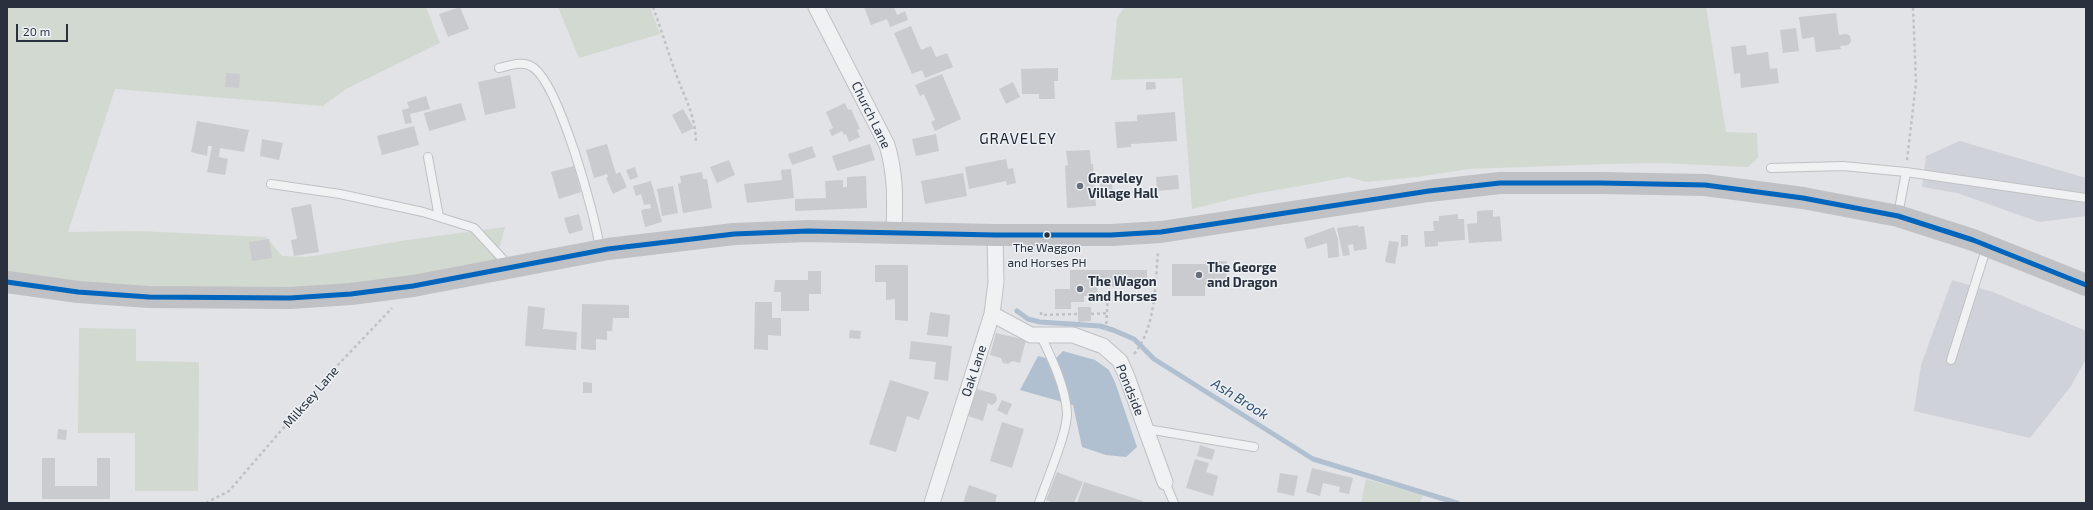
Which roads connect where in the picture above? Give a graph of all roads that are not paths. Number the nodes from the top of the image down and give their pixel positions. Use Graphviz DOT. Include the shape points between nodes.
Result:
graph roads {
  1 [pos="816,7"];
  2 [pos="499,68"];
  3 [pos="428,157"];
  4 [pos="1770,168"];
  5 [pos="1906,172"];
  6 [pos="271,184"];
  7 [pos="2086,198"];
  8 [pos="1898,216"];
  9 [pos="439,217"];
  10 [pos="894,232"];
  11 [pos="995,235"];
  12 [pos="1988,245"];
  13 [pos="601,250"];
  14 [pos="511,268"];
  15 [pos="7,282"];
  16 [pos="2086,285"];
  17 [pos="992,314"];
  18 [pos="1041,336"];
  19 [pos="1951,360"];
  20 [pos="1146,429"];
  21 [pos="1254,447"];
  22 [pos="1165,482"];
  23 [pos="932,503"];
  24 [pos="1039,503"];
  25 [pos="1174,503"];
  1 -- 10 [label="street, Church Lane" via="887,145 895,184"];
  2 -- 13 [label="lane" via="522,63 534,68 552,92 594,217"];
  3 -- 9 [label="lane"];
  4 -- 5 [label="lane" via="1843,166"];
  5 -- 7 [label="lane"];
  5 -- 8 [label="lane"];
  6 -- 9 [label="lane" via="340,194"];
  8 -- 11 [label="main road" via="1803,198 1705,185 1500,183 1421,192 1161,232 1111,235"];
  8 -- 12 [label="main road"];
  9 -- 14 [label="lane" via="474,228"];
  10 -- 11 [label="main road"];
  10 -- 13 [label="main road" via="808,231 734,234"];
  11 -- 17 [label="street, Oak Lane" via="996,282"];
  12 -- 16 [label="main road"];
  12 -- 19 [label="lane"];
  13 -- 14 [label="main road"];
  14 -- 15 [label="main road" via="413,286 290,298 148,297 78,292"];
  17 -- 18 [label="street, Pondside" via="1031,335"];
  17 -- 23 [label="street, Oak Lane"];
  18 -- 20 [label="street, Pondside" via="1073,335 1108,349 1120,361"];
  18 -- 24 [label="lane" via="1051,356 1067,412 1065,427"];
  20 -- 21 [label="lane"];
  20 -- 22 [label="street, Pondside"];
  22 -- 25 [label="lane"];
}
